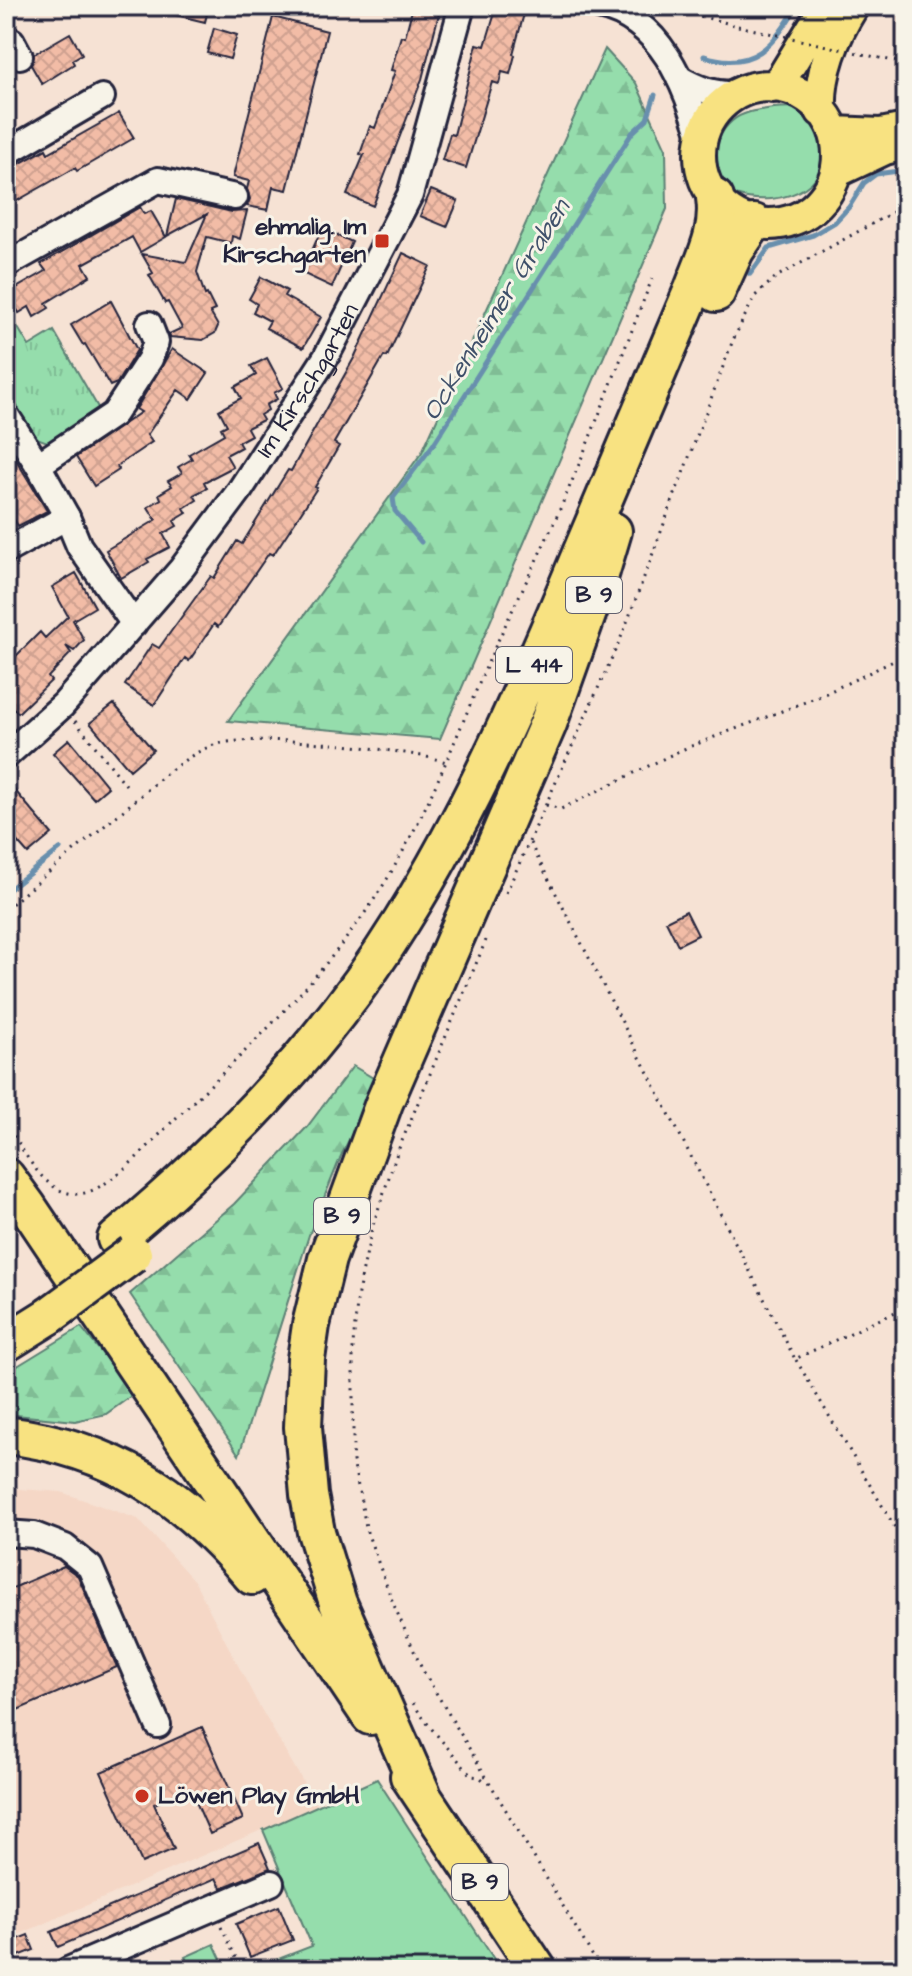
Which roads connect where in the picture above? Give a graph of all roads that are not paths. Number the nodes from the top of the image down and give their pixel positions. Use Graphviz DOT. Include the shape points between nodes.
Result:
graph roads {
  1 [pos="462,6"];
  2 [pos="599,6"];
  3 [pos="826,6"];
  4 [pos="853,6"];
  5 [pos="679,78"];
  6 [pos="773,87"];
  7 [pos="737,94"];
  8 [pos="102,97"];
  9 [pos="828,122"];
  10 [pos="906,129"];
  11 [pos="702,139"];
  12 [pos="906,144"];
  13 [pos="6,153"];
  14 [pos="836,172"];
  15 [pos="235,197"];
  16 [pos="715,198"];
  17 [pos="754,223"];
  18 [pos="6,265"];
  19 [pos="149,324"];
  20 [pos="6,415"];
  21 [pos="38,465"];
  22 [pos="67,517"];
  23 [pos="613,531"];
  24 [pos="6,551"];
  25 [pos="134,624"];
  26 [pos="8,749"];
  27 [pos="6,1177"];
  28 [pos="124,1246"];
  29 [pos="24,1310"];
  30 [pos="6,1343"];
  31 [pos="6,1435"];
  32 [pos="6,1533"];
  33 [pos="369,1715"];
  34 [pos="158,1725"];
  35 [pos="422,1794"];
  36 [pos="271,1883"];
  37 [pos="68,1970"];
  38 [pos="538,1970"];
  1 -- 25 [label="street, Im Kirschgarten" via="410,195 326,357 240,490"];
  2 -- 5 [label="street" via="618,10 652,34"];
  3 -- 6 [label="main road"];
  4 -- 9 [label="main road" via="826,65 820,93"];
  5 -- 7 [label="street" via="720,95"];
  5 -- 11 [label="street"];
  6 -- 7 [label="main road"];
  6 -- 9 [label="main road" via="800,94"];
  7 -- 11 [label="main road" via="718,108"];
  8 -- 13 [label="street"];
  9 -- 10 [label="main road" via="881,134"];
  9 -- 14 [label="main road" via="838,159"];
  11 -- 16 [label="main road, L 414" via="701,170"];
  12 -- 14 [label="main road"];
  14 -- 17 [label="main road" via="819,202 805,213 789,221"];
  15 -- 18 [label="street" via="158,180"];
  16 -- 17 [label="main road"];
  16 -- 28 [label="highway, L 414" via="716,224 693,289 518,702 435,865 344,1002 285,1075"];
  17 -- 23 [label="highway, L 414" via="735,251"];
  19 -- 21 [label="street" via="156,342 150,359 114,414"];
  20 -- 21 [label="street"];
  21 -- 22 [label="street"];
  22 -- 24 [label="street"];
  22 -- 25 [label="street" via="79,546"];
  23 -- 28 [label="highway, L 414" via="497,787 387,980 323,1066 252,1146 214,1183"];
  23 -- 35 [label="highway, B 9" via="548,724 384,1103 327,1259 311,1325 303,1427 316,1532 338,1603"];
  25 -- 26 [label="street, Im Kirschgarten" via="63,705"];
  27 -- 33 [label="highway, B 9"];
  28 -- 29 [label="highway, L 414"];
  29 -- 30 [label="highway, L 414"];
  31 -- 33 [label="highway, B 9" via="98,1457 146,1480 189,1510 227,1546"];
  32 -- 34 [label="street" via="34,1535 65,1547 90,1567"];
  33 -- 35 [label="highway, B 9"];
  35 -- 38 [label="highway, B 9"];
  36 -- 37 [label="street"];
}
